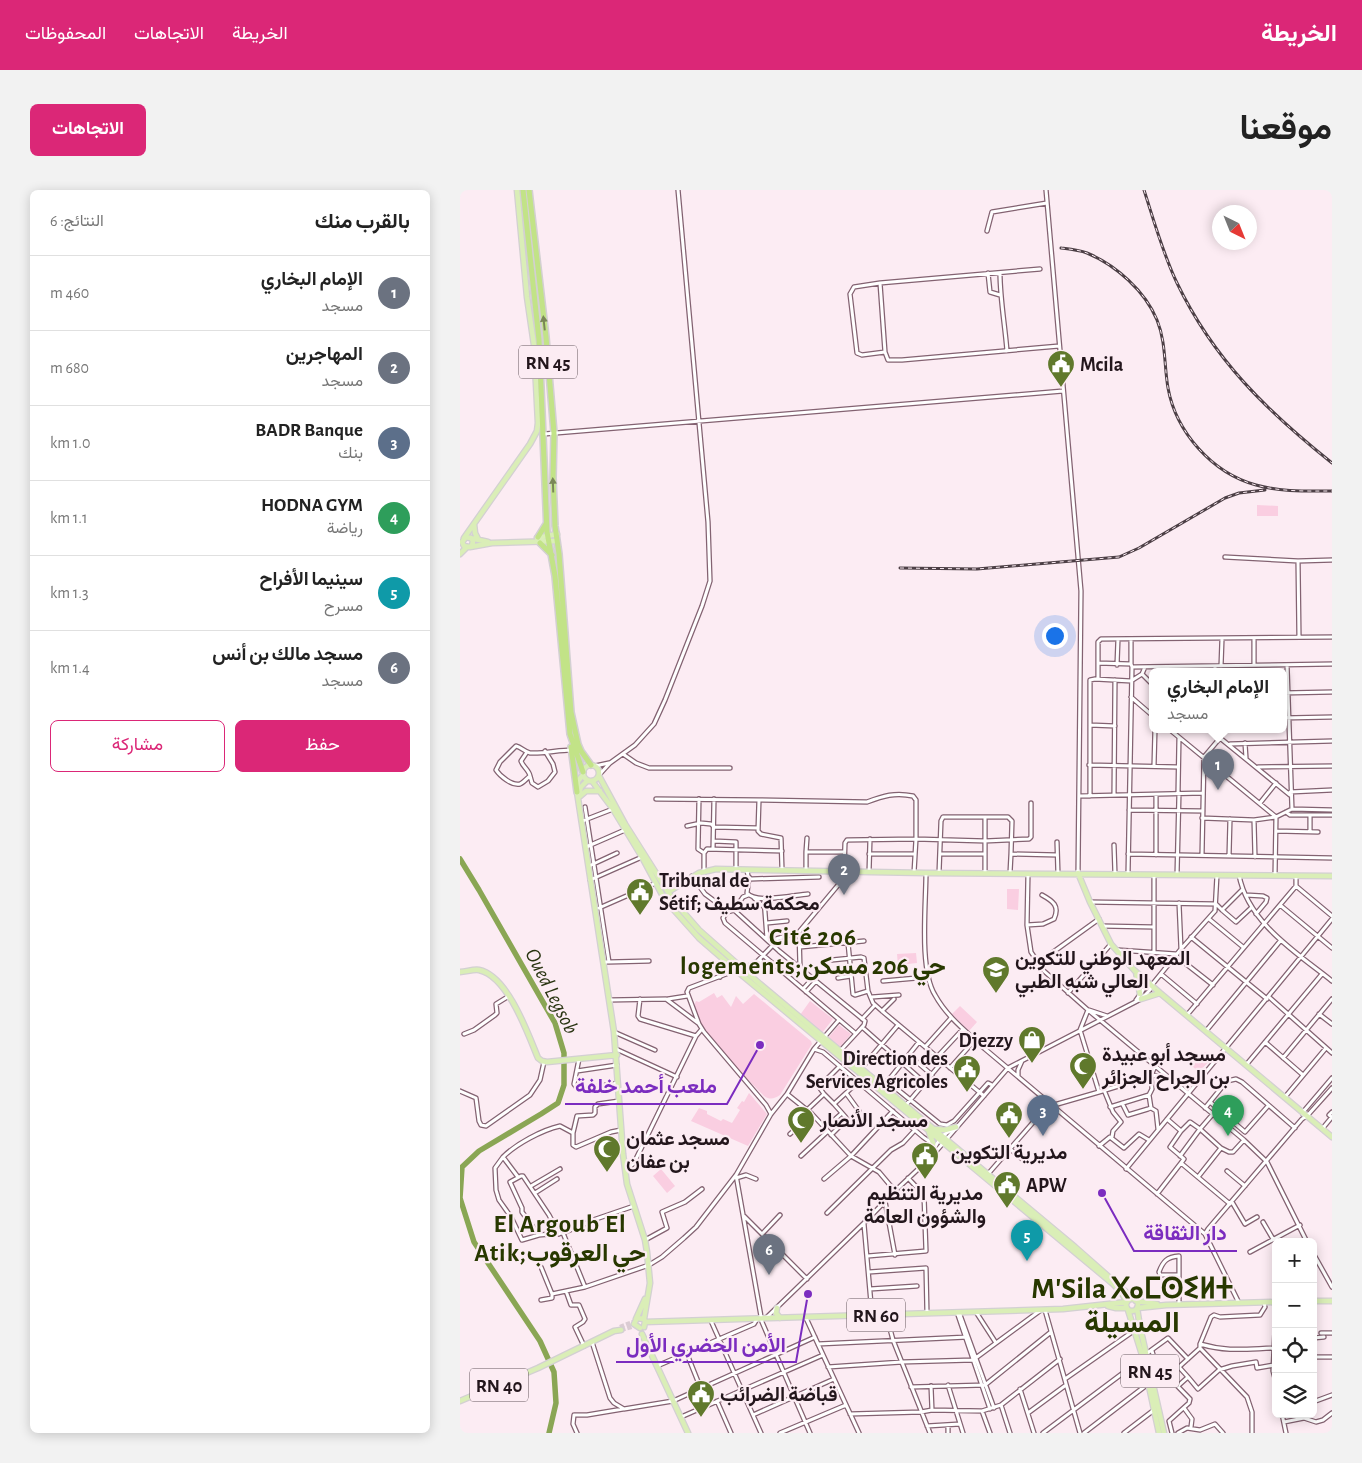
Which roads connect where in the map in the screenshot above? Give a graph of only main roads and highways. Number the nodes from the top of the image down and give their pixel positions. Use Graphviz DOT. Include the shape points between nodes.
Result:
graph roads {
  1 [pos="517,190"];
  2 [pos="524,190"];
  3 [pos="529,190"];
  4 [pos="548,521"];
  5 [pos="474,522"];
  6 [pos="556,534"];
  7 [pos="548,535"];
  8 [pos="471,538"];
  9 [pos="478,539"];
  10 [pos="537,540"];
  11 [pos="462,541"];
  12 [pos="557,541"];
  13 [pos="492,542"];
  14 [pos="549,542"];
  15 [pos="468,547"];
  16 [pos="460,554"];
  17 [pos="553,556"];
  18 [pos="570,734"];
  19 [pos="593,765"];
  20 [pos="583,774"];
  21 [pos="599,776"];
  22 [pos="590,781"];
  23 [pos="600,791"];
  24 [pos="578,796"];
  25 [pos="1078,874"];
  26 [pos="1332,876"];
  27 [pos="668,892"];
  28 [pos="661,893"];
  29 [pos="755,963"];
  30 [pos="746,971"];
  31 [pos="1136,971"];
  32 [pos="460,972"];
  33 [pos="1160,994"];
  34 [pos="823,1039"];
  35 [pos="616,1052"];
  36 [pos="958,1126"];
  37 [pos="930,1129"];
  38 [pos="1330,1135"];
  39 [pos="946,1142"];
  40 [pos="932,1154"];
  41 [pos="1001,1188"];
  42 [pos="1112,1283"];
  43 [pos="1124,1290"];
  44 [pos="647,1296"];
  45 [pos="1136,1300"];
  46 [pos="1317,1301"];
  47 [pos="1332,1301"];
  48 [pos="1272,1302"];
  49 [pos="1149,1305"];
  50 [pos="1115,1306"];
  51 [pos="1127,1306"];
  52 [pos="777,1308"];
  53 [pos="1137,1308"];
  54 [pos="1139,1317"];
  55 [pos="780,1318"];
  56 [pos="1131,1318"];
  57 [pos="639,1325"];
  58 [pos="619,1329"];
  59 [pos="646,1340"];
  60 [pos="1144,1356"];
  61 [pos="460,1401"];
  62 [pos="688,1433"];
  63 [pos="1159,1433"];
  64 [pos="1164,1433"];
  1 -- 5 [label="main road" via="534,345 537,431"];
  2 -- 4 [label="highway, RN 45" via="539,340"];
  6 -- 3 [label="highway, RN 45, one-way" via="554,433"];
  4 -- 7 [label="highway, RN 45"];
  4 -- 10 [label="highway"];
  5 -- 9 [label="main road" via="474,533"];
  5 -- 11 [label="main road"];
  6 -- 7 [label="main road"];
  6 -- 12 [label="highway, RN 45"];
  7 -- 10 [label="main road"];
  7 -- 14 [label="highway, RN 45"];
  8 -- 9 [label="main road"];
  8 -- 11 [label="main road"];
  8 -- 15 [label="main road" via="473,542"];
  9 -- 13 [label="main road"];
  10 -- 13 [label="main road"];
  10 -- 14 [label="main road"];
  10 -- 17 [label="highway"];
  11 -- 15 [label="main road"];
  12 -- 14 [label="main road"];
  12 -- 19 [label="highway, RN 45" via="572,720 580,751"];
  13 -- 15 [label="main road"];
  14 -- 17 [label="highway, RN 45"];
  15 -- 16 [label="main road"];
  17 -- 18 [label="highway, RN 45"];
  18 -- 20 [label="highway, RN 45"];
  18 -- 24 [label="highway"];
  19 -- 20 [label="main road" via="586,766"];
  19 -- 21 [label="main road" via="599,770"];
  20 -- 22 [label="main road"];
  20 -- 24 [label="main road" via="578,781"];
  21 -- 22 [label="main road"];
  21 -- 27 [label="main road, RN 45"];
  22 -- 23 [label="main road, RN 45"];
  22 -- 24 [label="main road"];
  23 -- 24 [label="main road" via="586,791"];
  23 -- 28 [label="main road, RN 45"];
  24 -- 35 [label="main road" via="589,846 588,866 598,937 606,962"];
  25 -- 26 [label="main road"];
  25 -- 27 [label="main road" via="736,869 704,871"];
  25 -- 31 [label="main road" via="1112,944"];
  27 -- 28 [label="main road"];
  27 -- 30 [label="main road, RN 45" via="699,930"];
  28 -- 34 [label="main road, RN 45" via="699,938"];
  29 -- 30 [label="main road"];
  30 -- 34 [label="main road, RN 45"];
  31 -- 33 [label="main road"];
  31 -- 33 [label="main road" via="1139,998"];
  32 -- 35 [label="main road" via="485,972 500,985 509,996 538,1058 544,1062"];
  33 -- 38 [label="main road" via="1303,1112 1305,1118"];
  34 -- 37 [label="main road, RN 45"];
  34 -- 37 [label="main road, RN 45" via="906,1105"];
  35 -- 44 [label="main road" via="628,1184 649,1265"];
  36 -- 37 [label="main road" via="945,1130"];
  37 -- 39 [label="main road, RN 45"];
  37 -- 40 [label="main road"];
  39 -- 41 [label="main road, RN 45"];
  39 -- 41 [label="main road, RN 45"];
  41 -- 42 [label="main road, RN 45"];
  41 -- 43 [label="main road, RN 45"];
  42 -- 50 [label="main road" via="1119,1296"];
  42 -- 51 [label="main road, RN 45" via="1121,1292"];
  43 -- 45 [label="main road, RN 45"];
  43 -- 49 [label="main road"];
  44 -- 57 [label="main road"];
  44 -- 57 [label="main road"];
  45 -- 49 [label="main road"];
  45 -- 51 [label="main road" via="1132,1299"];
  45 -- 53 [label="main road"];
  46 -- 47 [label="main road"];
  48 -- 49 [label="main road"];
  49 -- 53 [label="main road"];
  49 -- 54 [label="main road"];
  50 -- 51 [label="main road, RN 60"];
  50 -- 55 [label="main road, RN 60"];
  50 -- 56 [label="main road"];
  51 -- 53 [label="main road" via="1133,1311"];
  51 -- 56 [label="main road, RN 45"];
  52 -- 55 [label="main road"];
  53 -- 54 [label="main road, RN 45"];
  54 -- 60 [label="main road, RN 45"];
  55 -- 57 [label="main road, RN 60"];
  56 -- 60 [label="main road, RN 45"];
  57 -- 59 [label="main road"];
  57 -- 59 [label="main road"];
  58 -- 61 [label="main road, RN 40"];
  59 -- 62 [label="main road"];
  60 -- 63 [label="main road, RN 45"];
  60 -- 64 [label="main road, RN 45"];
}
